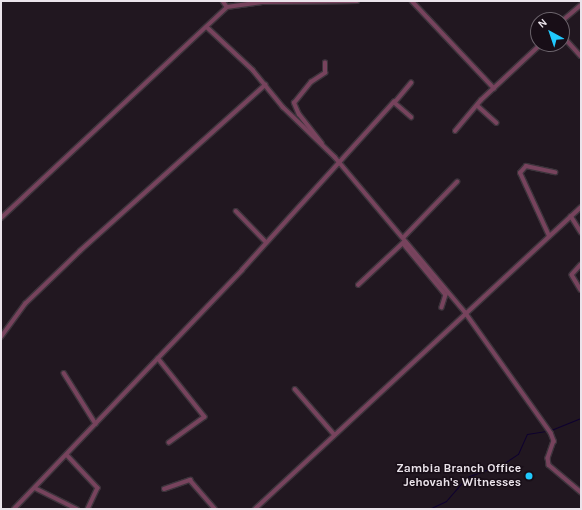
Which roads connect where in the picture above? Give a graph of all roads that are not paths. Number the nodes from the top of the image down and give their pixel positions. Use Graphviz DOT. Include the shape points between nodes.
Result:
graph roads {
  1 [pos="357,1"];
  2 [pos="412,1"];
  3 [pos="225,2"];
  4 [pos="581,5"];
  5 [pos="227,7"];
  6 [pos="570,14"];
  7 [pos="207,27"];
  8 [pos="570,44"];
  9 [pos="532,52"];
  10 [pos="581,56"];
  11 [pos="325,63"];
  12 [pos="411,83"];
  13 [pos="266,85"];
  14 [pos="494,88"];
  15 [pos="395,102"];
  16 [pos="478,106"];
  17 [pos="411,117"];
  18 [pos="497,123"];
  19 [pos="455,131"];
  20 [pos="322,145"];
  21 [pos="339,162"];
  22 [pos="556,172"];
  23 [pos="457,182"];
  24 [pos="581,207"];
  25 [pos="236,211"];
  26 [pos="571,216"];
  27 [pos="1,218"];
  28 [pos="581,232"];
  29 [pos="549,236"];
  30 [pos="404,241"];
  31 [pos="266,242"];
  32 [pos="581,265"];
  33 [pos="358,285"];
  34 [pos="581,290"];
  35 [pos="442,307"];
  36 [pos="465,312"];
  37 [pos="1,337"];
  38 [pos="158,358"];
  39 [pos="64,373"];
  40 [pos="295,389"];
  41 [pos="96,424"];
  42 [pos="334,434"];
  43 [pos="169,443"];
  44 [pos="67,455"];
  45 [pos="35,488"];
  46 [pos="164,489"];
  47 [pos="581,492"];
  48 [pos="14,509"];
  49 [pos="77,509"];
  50 [pos="88,509"];
  51 [pos="215,509"];
  52 [pos="255,509"];
  1 -- 5 [label="street" via="264,2"];
  2 -- 14 [label="street"];
  3 -- 5 [label="street"];
  4 -- 6 [label="street"];
  5 -- 7 [label="street"];
  7 -- 13 [label="street"];
  7 -- 27 [label="street"];
  8 -- 10 [label="street"];
  9 -- 14 [label="street"];
  11 -- 20 [label="street" via="325,73 311,82 294,103 298,115"];
  12 -- 15 [label="street"];
  13 -- 20 [label="street"];
  13 -- 37 [label="street" via="80,251 26,304"];
  14 -- 16 [label="street"];
  15 -- 17 [label="street"];
  15 -- 21 [label="street"];
  16 -- 18 [label="street"];
  16 -- 19 [label="street"];
  20 -- 21 [label="street"];
  21 -- 30 [label="street"];
  21 -- 31 [label="street"];
  22 -- 29 [label="street" via="526,166 520,173"];
  23 -- 30 [label="street"];
  24 -- 26 [label="street"];
  25 -- 31 [label="street"];
  26 -- 28 [label="street"];
  26 -- 29 [label="street"];
  29 -- 36 [label="street"];
  30 -- 33 [label="street"];
  30 -- 35 [label="street" via="446,295"];
  30 -- 36 [label="street"];
  31 -- 38 [label="street"];
  32 -- 34 [label="street" via="572,275"];
  36 -- 42 [label="street"];
  36 -- 47 [label="street" via="551,433 554,441 548,458 549,465"];
  38 -- 41 [label="street"];
  38 -- 43 [label="street" via="205,416"];
  39 -- 41 [label="street"];
  40 -- 42 [label="street"];
  41 -- 44 [label="street"];
  42 -- 52 [label="street"];
  44 -- 45 [label="street"];
  44 -- 50 [label="street" via="98,488"];
  45 -- 48 [label="street"];
  45 -- 49 [label="street"];
  46 -- 51 [label="street" via="190,480"];
}
